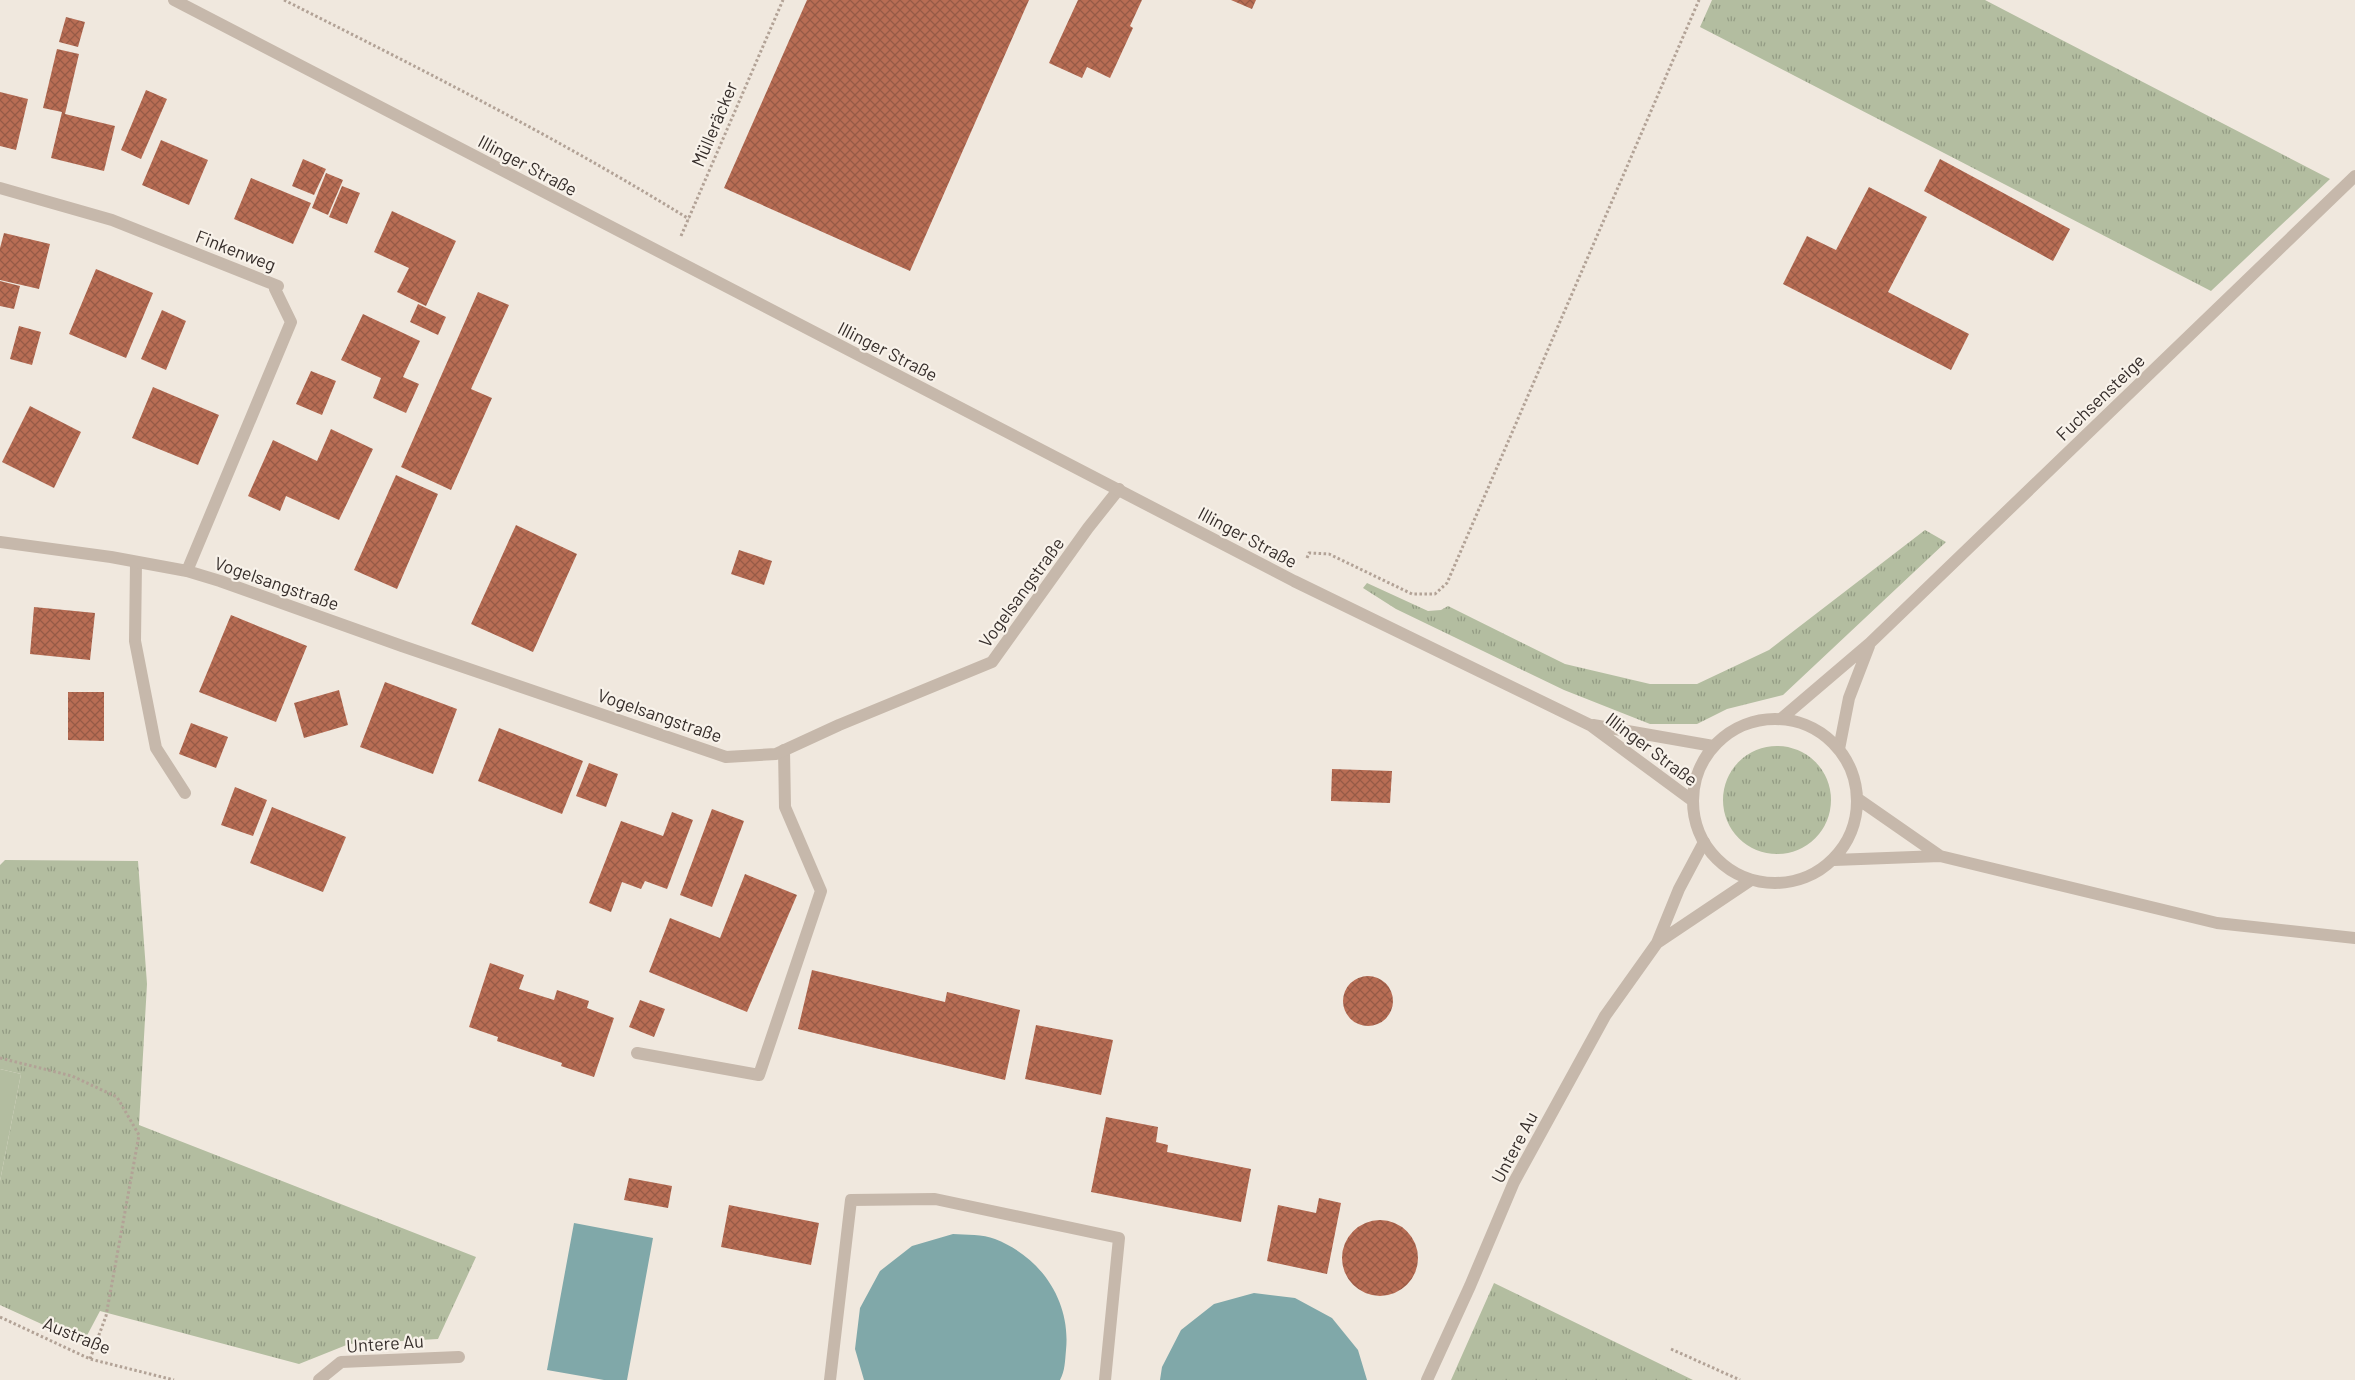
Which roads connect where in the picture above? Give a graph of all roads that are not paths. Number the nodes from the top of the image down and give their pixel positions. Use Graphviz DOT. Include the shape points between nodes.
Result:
graph roads {
  1 [pos="174,0"];
  2 [pos="2355,176"];
  3 [pos="0,188"];
  4 [pos="1119,489"];
  5 [pos="0,542"];
  6 [pos="136,563"];
  7 [pos="187,571"];
  8 [pos="1870,643"];
  9 [pos="1782,718"];
  10 [pos="1590,725"];
  11 [pos="1713,746"];
  12 [pos="1839,749"];
  13 [pos="784,750"];
  14 [pos="185,793"];
  15 [pos="1858,799"];
  16 [pos="1693,801"];
  17 [pos="1704,842"];
  18 [pos="1940,856"];
  19 [pos="1834,860"];
  20 [pos="1751,880"];
  21 [pos="2355,938"];
  22 [pos="1657,943"];
  23 [pos="637,1053"];
  24 [pos="458,1357"];
  25 [pos="319,1380"];
  26 [pos="830,1380"];
  27 [pos="1105,1380"];
  28 [pos="1427,1380"];
  1 -- 4 [label="street, Illinger Straße"];
  2 -- 8 [label="street, Fuchsensteige"];
  3 -- 7 [label="street, Finkenweg" via="112,220 278,286 275,289 291,322"];
  4 -- 10 [label="street, Illinger Straße" via="1294,581"];
  4 -- 13 [label="street, Vogelsangstraße" via="992,662"];
  5 -- 6 [label="street, Vogelsangstraße"];
  6 -- 7 [label="street, Vogelsangstraße"];
  6 -- 14 [label="street" via="134,640 156,748"];
  7 -- 13 [label="street, Vogelsangstraße" via="726,756 776,754"];
  8 -- 9 [label="street, Fuchsensteige"];
  8 -- 12 [label="street, Fuchsensteige" via="1849,698"];
  9 -- 11 [label="street" via="1757,720 1733,730"];
  9 -- 12 [label="street" via="1804,723"];
  10 -- 11 [label="street, Illinger Straße"];
  10 -- 16 [label="street, Illinger Straße"];
  11 -- 16 [label="street" via="1695,781"];
  12 -- 15 [label="street" via="1853,772"];
  13 -- 23 [label="street" via="785,807 821,891 759,1076"];
  15 -- 18 [label="street"];
  15 -- 19 [label="street" via="1848,842"];
  16 -- 17 [label="street" via="1696,822"];
  17 -- 20 [label="street" via="1732,871"];
  17 -- 22 [label="street, Untere Au"];
  18 -- 19 [label="street"];
  18 -- 21 [label="street" via="2217,923"];
  19 -- 20 [label="street" via="1816,873 1796,881 1773,884"];
  20 -- 22 [label="street, Untere Au"];
  22 -- 28 [label="street, Untere Au" via="1605,1016 1514,1182"];
  24 -- 25 [label="street, Untere Au" via="341,1362"];
  26 -- 27 [label="street" via="851,1200 935,1199 1119,1238"];
}
